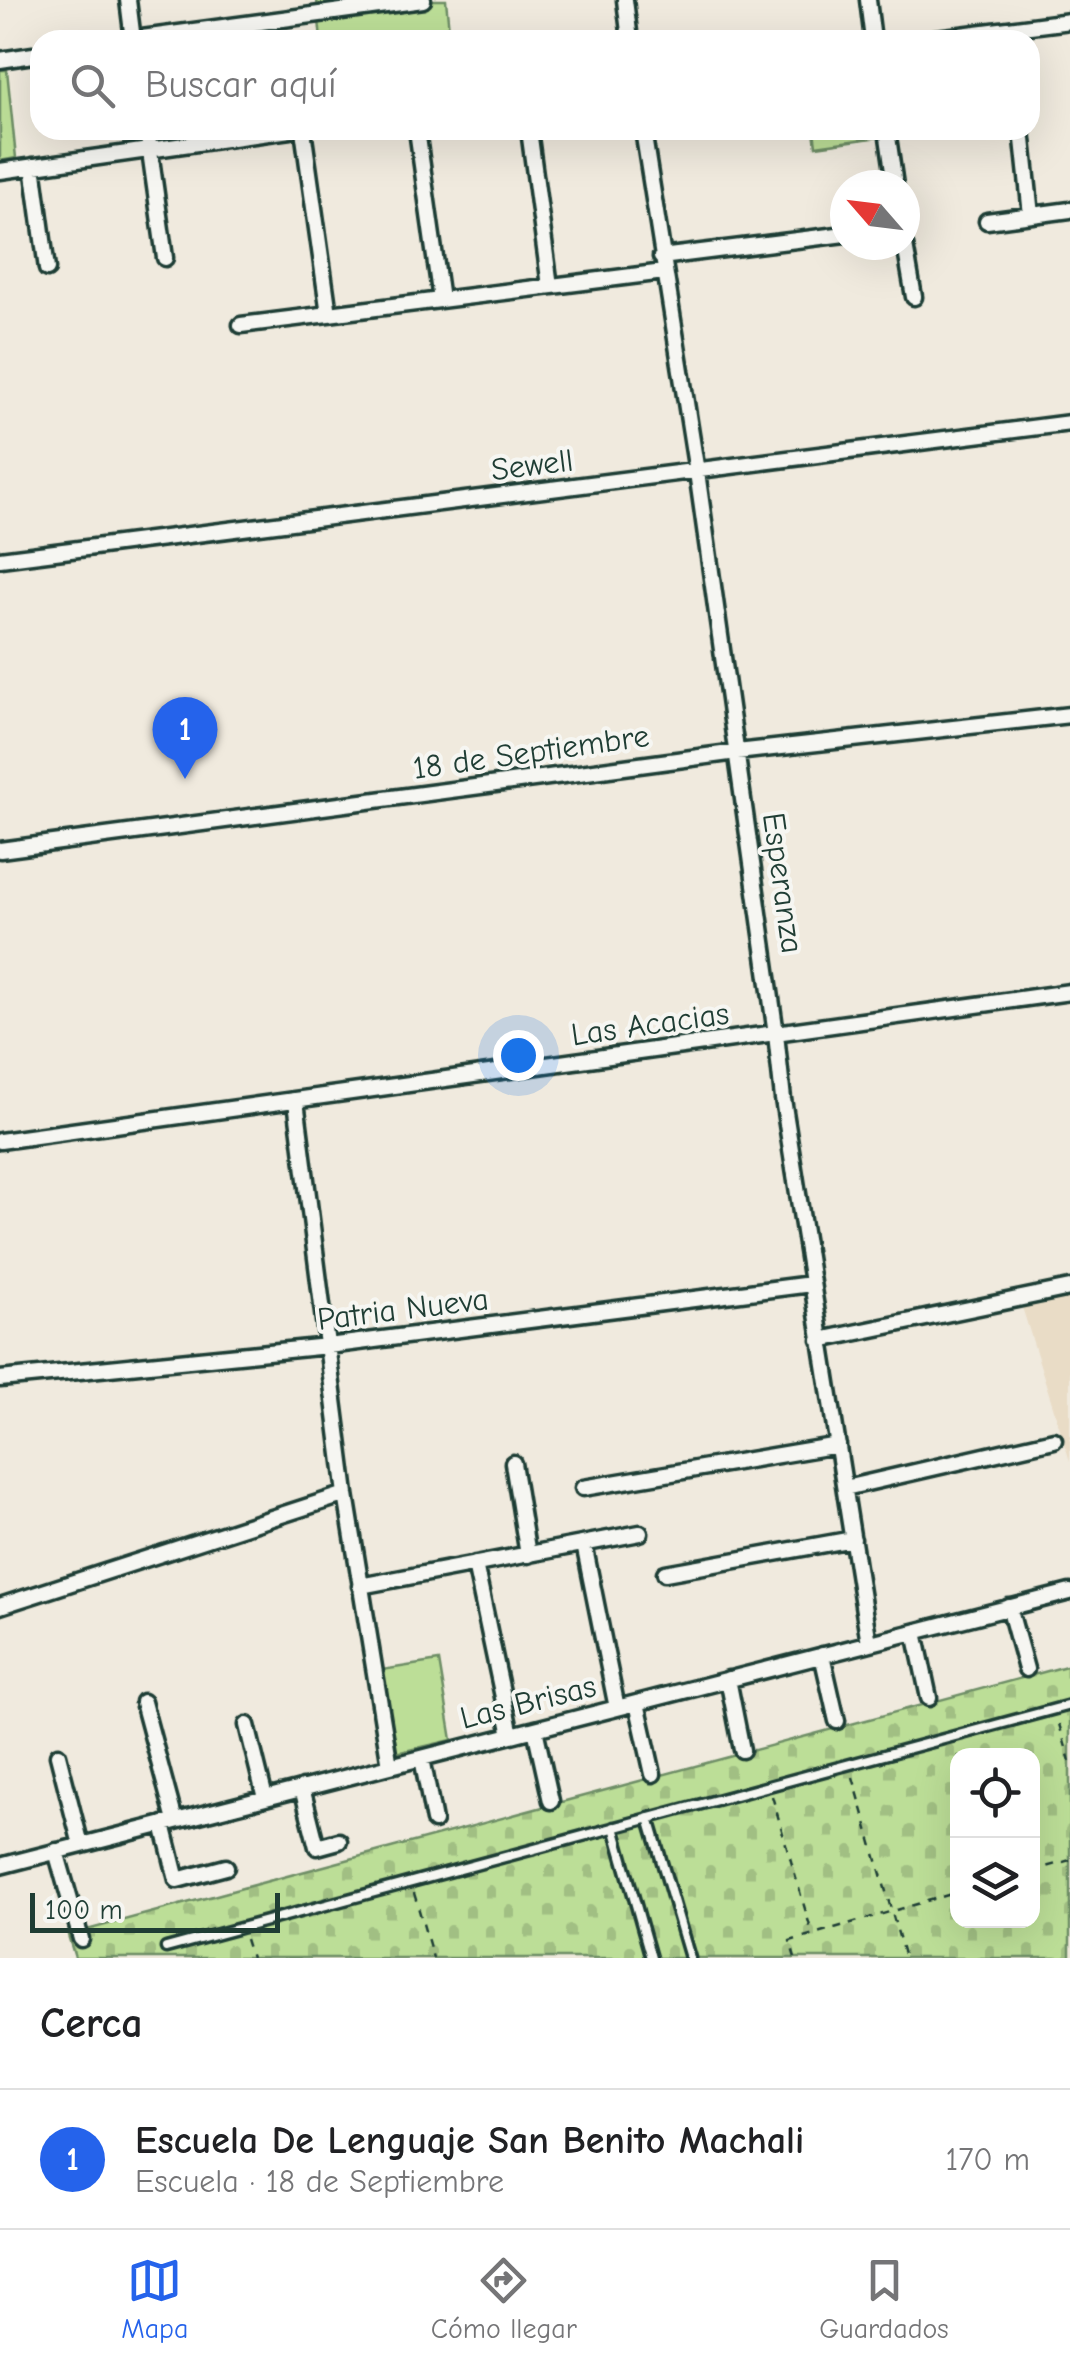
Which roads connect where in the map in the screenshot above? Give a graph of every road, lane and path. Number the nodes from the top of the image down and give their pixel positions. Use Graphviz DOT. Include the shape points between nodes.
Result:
graph roads {
  1 [pos="128,0"];
  2 [pos="423,0"];
  3 [pos="624,0"];
  4 [pos="868,0"];
  5 [pos="1070,21"];
  6 [pos="130,30"];
  7 [pos="204,30"];
  8 [pos="628,30"];
  9 [pos="872,30"];
  10 [pos="1030,30"];
  11 [pos="30,56"];
  12 [pos="0,60"];
  13 [pos="149,140"];
  14 [pos="216,140"];
  15 [pos="304,140"];
  16 [pos="419,140"];
  17 [pos="530,140"];
  18 [pos="644,140"];
  19 [pos="888,140"];
  20 [pos="1023,140"];
  21 [pos="150,149"];
  22 [pos="33,166"];
  23 [pos="893,170"];
  24 [pos="0,171"];
  25 [pos="1070,210"];
  26 [pos="1032,215"];
  27 [pos="987,220"];
  28 [pos="830,236"];
  29 [pos="165,258"];
  30 [pos="907,260"];
  31 [pos="663,264"];
  32 [pos="47,269"];
  33 [pos="550,286"];
  34 [pos="914,298"];
  35 [pos="441,300"];
  36 [pos="329,314"];
  37 [pos="242,325"];
  38 [pos="1070,423"];
  39 [pos="697,472"];
  40 [pos="0,559"];
  41 [pos="1070,715"];
  42 [pos="737,752"];
  43 [pos="0,850"];
  44 [pos="1070,992"];
  45 [pos="776,1034"];
  46 [pos="296,1101"];
  47 [pos="0,1141"];
  48 [pos="811,1284"];
  49 [pos="1070,1288"];
  50 [pos="820,1340"];
  51 [pos="328,1346"];
  52 [pos="0,1379"];
  53 [pos="1054,1440"];
  54 [pos="838,1445"];
  55 [pos="514,1463"];
  56 [pos="583,1488"];
  57 [pos="845,1488"];
  58 [pos="346,1494"];
  59 [pos="640,1533"];
  60 [pos="853,1539"];
  61 [pos="584,1544"];
  62 [pos="528,1554"];
  63 [pos="476,1564"];
  64 [pos="666,1573"];
  65 [pos="360,1586"];
  66 [pos="1070,1592"];
  67 [pos="0,1606"];
  68 [pos="1010,1608"];
  69 [pos="915,1632"];
  70 [pos="870,1643"];
  71 [pos="822,1655"];
  72 [pos="1026,1669"];
  73 [pos="728,1680"];
  74 [pos="929,1698"];
  75 [pos="143,1702"];
  76 [pos="637,1703"];
  77 [pos="1070,1704"];
  78 [pos="617,1708"];
  79 [pos="1055,1708"];
  80 [pos="837,1721"];
  81 [pos="247,1724"];
  82 [pos="535,1729"];
  83 [pos="510,1735"];
  84 [pos="742,1750"];
  85 [pos="58,1755"];
  86 [pos="422,1758"];
  87 [pos="1070,1760"];
  88 [pos="849,1764"];
  89 [pos="390,1766"];
  90 [pos="654,1774"];
  91 [pos="769,1786"];
  92 [pos="302,1788"];
  93 [pos="266,1798"];
  94 [pos="550,1801"];
  95 [pos="650,1818"];
  96 [pos="434,1821"];
  97 [pos="169,1822"];
  98 [pos="614,1827"];
  99 [pos="339,1841"];
  100 [pos="81,1845"];
  101 [pos="56,1851"];
  102 [pos="1070,1860"];
  103 [pos="0,1866"];
  104 [pos="226,1866"];
  105 [pos="1040,1869"];
  106 [pos="410,1882"];
  107 [pos="950,1894"];
  108 [pos="892,1912"];
  109 [pos="242,1928"];
  110 [pos="812,1934"];
  111 [pos="80,1939"];
  112 [pos="166,1948"];
  113 [pos="251,1958"];
  114 [pos="432,1958"];
  115 [pos="651,1958"];
  116 [pos="690,1958"];
  117 [pos="794,1958"];
  118 [pos="905,1958"];
  1 -- 6 [label="street"];
  2 -- 7 [label="street"];
  3 -- 8 [label="street"];
  4 -- 9 [label="street"];
  5 -- 10 [label="street"];
  11 -- 12 [label="street"];
  13 -- 21 [label="street"];
  14 -- 21 [label="street"];
  15 -- 36 [label="street"];
  16 -- 35 [label="street"];
  17 -- 33 [label="street"];
  18 -- 31 [label="street, Esperanza"];
  19 -- 23 [label="street"];
  20 -- 26 [label="street"];
  21 -- 22 [label="street"];
  21 -- 29 [label="street"];
  22 -- 24 [label="street"];
  22 -- 32 [label="street"];
  25 -- 26 [label="street"];
  26 -- 27 [label="street"];
  28 -- 31 [label="street"];
  30 -- 34 [label="street"];
  31 -- 33 [label="street"];
  31 -- 39 [label="street, Esperanza"];
  33 -- 35 [label="street"];
  35 -- 36 [label="street"];
  36 -- 37 [label="street"];
  38 -- 39 [label="street, Sewell"];
  39 -- 40 [label="street, Sewell"];
  39 -- 42 [label="street, Esperanza"];
  41 -- 42 [label="street, 18 de Septiembre"];
  42 -- 43 [label="street, 18 de Septiembre"];
  42 -- 45 [label="street, Esperanza"];
  44 -- 45 [label="street, Las Acacias"];
  45 -- 46 [label="street, Las Acacias"];
  45 -- 48 [label="street, Esperanza"];
  46 -- 47 [label="street, Las Acacias"];
  46 -- 51 [label="street"];
  48 -- 50 [label="street, Esperanza"];
  48 -- 51 [label="street, Patria Nueva"];
  49 -- 50 [label="street"];
  50 -- 54 [label="street, Esperanza"];
  51 -- 52 [label="street, Patria Nueva"];
  51 -- 58 [label="street"];
  53 -- 57 [label="street"];
  54 -- 56 [label="street"];
  54 -- 57 [label="street, Esperanza"];
  55 -- 62 [label="street"];
  57 -- 60 [label="street, Esperanza"];
  58 -- 65 [label="street"];
  58 -- 67 [label="street"];
  59 -- 61 [label="street"];
  60 -- 64 [label="street"];
  60 -- 70 [label="street, Esperanza"];
  61 -- 62 [label="street"];
  61 -- 78 [label="street"];
  62 -- 63 [label="street"];
  63 -- 65 [label="street"];
  63 -- 83 [label="street"];
  65 -- 89 [label="street"];
  66 -- 68 [label="street, Las Brisas"];
  68 -- 69 [label="street, Las Brisas"];
  68 -- 72 [label="street"];
  69 -- 70 [label="street, Las Brisas"];
  69 -- 74 [label="street"];
  70 -- 71 [label="street, Las Brisas"];
  71 -- 73 [label="street, Las Brisas"];
  71 -- 80 [label="street"];
  73 -- 76 [label="street, Las Brisas"];
  73 -- 84 [label="street"];
  75 -- 97 [label="street"];
  76 -- 78 [label="street, Las Brisas"];
  76 -- 90 [label="street"];
  77 -- 79 [label="lane"];
  78 -- 82 [label="street, Las Brisas"];
  79 -- 87 [label="path"];
  79 -- 88 [label="lane"];
  81 -- 93 [label="street"];
  82 -- 83 [label="street, Las Brisas"];
  82 -- 94 [label="street"];
  83 -- 86 [label="street, Las Brisas"];
  85 -- 100 [label="street"];
  86 -- 89 [label="street, Las Brisas"];
  86 -- 96 [label="street"];
  88 -- 91 [label="lane"];
  88 -- 108 [label="path"];
  89 -- 92 [label="street, Las Brisas"];
  91 -- 95 [label="lane"];
  91 -- 110 [label="path"];
  92 -- 93 [label="street, Las Brisas"];
  92 -- 99 [label="street" via="316,1847"];
  93 -- 97 [label="street, Las Brisas"];
  95 -- 98 [label="lane"];
  95 -- 116 [label="lane"];
  97 -- 100 [label="street, Las Brisas"];
  97 -- 104 [label="street" via="176,1880"];
  98 -- 106 [label="lane"];
  98 -- 115 [label="lane"];
  100 -- 101 [label="street, Las Brisas"];
  101 -- 103 [label="street, Las Brisas"];
  101 -- 111 [label="street"];
  102 -- 105 [label="path"];
  106 -- 109 [label="lane"];
  106 -- 114 [label="path"];
  107 -- 108 [label="path"];
  108 -- 110 [label="path"];
  108 -- 118 [label="path"];
  109 -- 112 [label="lane"];
  109 -- 113 [label="path"];
  110 -- 117 [label="path" via="790,1941"];
}
